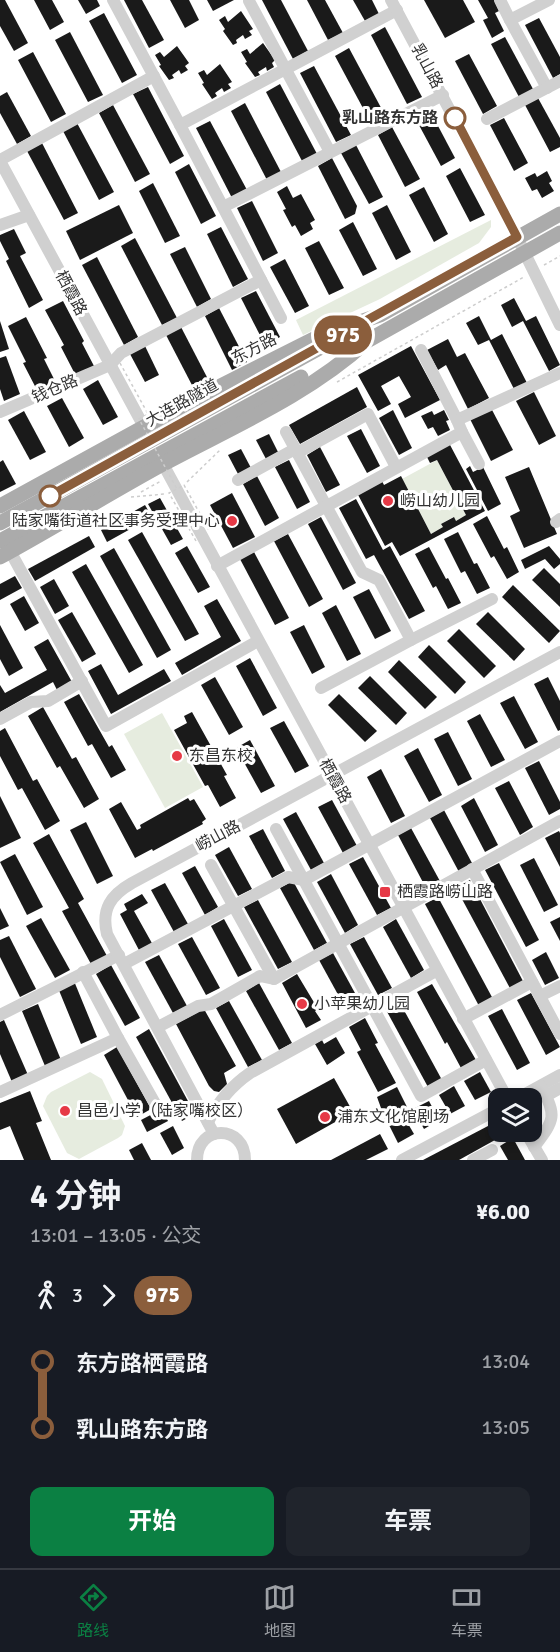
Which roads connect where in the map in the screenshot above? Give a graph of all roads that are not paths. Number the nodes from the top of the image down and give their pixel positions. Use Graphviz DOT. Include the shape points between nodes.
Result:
graph roads {
  1 [pos="112,0"];
  2 [pos="500,0"];
  3 [pos="549,0"];
  4 [pos="249,1"];
  5 [pos="394,5"];
  6 [pos="510,20"];
  7 [pos="286,69"];
  8 [pos="154,76"];
  9 [pos="560,81"];
  10 [pos="547,88"];
  11 [pos="443,95"];
  12 [pos="487,119"];
  13 [pos="180,125"];
  14 [pos="330,152"];
  15 [pos="0,160"];
  16 [pos="223,207"];
  17 [pos="560,214"];
  18 [pos="29,215"];
  19 [pos="0,225"];
  20 [pos="560,233"];
  21 [pos="517,237"];
  22 [pos="523,253"];
  23 [pos="261,280"];
  24 [pos="380,315"];
  25 [pos="281,318"];
  26 [pos="560,325"];
  27 [pos="367,342"];
  28 [pos="421,350"];
  29 [pos="115,364"];
  30 [pos="560,372"];
  31 [pos="0,412"];
  32 [pos="143,425"];
  33 [pos="460,426"];
  34 [pos="285,432"];
  35 [pos="296,451"];
  36 [pos="163,464"];
  37 [pos="479,464"];
  38 [pos="396,467"];
  39 [pos="238,480"];
  40 [pos="326,505"];
  41 [pos="0,506"];
  42 [pos="0,523"];
  43 [pos="3,550"];
  44 [pos="217,566"];
  45 [pos="492,600"];
  46 [pos="411,640"];
  47 [pos="258,641"];
  48 [pos="560,652"];
  49 [pos="82,681"];
  50 [pos="321,688"];
  51 [pos="0,719"];
  52 [pos="560,741"];
  53 [pos="331,775"];
  54 [pos="560,821"];
  55 [pos="276,829"];
  56 [pos="368,844"];
  57 [pos="211,865"];
  58 [pos="472,868"];
  59 [pos="304,880"];
  60 [pos="234,906"];
  61 [pos="402,907"];
  62 [pos="339,943"];
  63 [pos="121,959"];
  64 [pos="436,971"];
  65 [pos="83,972"];
  66 [pos="274,979"];
  67 [pos="532,982"];
  68 [pos="560,986"];
  69 [pos="540,996"];
  70 [pos="373,1006"];
  71 [pos="0,1015"];
  72 [pos="463,1019"];
  73 [pos="158,1027"];
  74 [pos="560,1034"];
  75 [pos="118,1038"];
  76 [pos="486,1060"];
  77 [pos="560,1075"];
  78 [pos="501,1088"];
  79 [pos="560,1088"];
  80 [pos="543,1091"];
  81 [pos="0,1092"];
  82 [pos="157,1107"];
  83 [pos="488,1114"];
  84 [pos="208,1122"];
  85 [pos="214,1134"];
  86 [pos="531,1142"];
  87 [pos="534,1147"];
  88 [pos="492,1150"];
  89 [pos="195,1159"];
  90 [pos="245,1160"];
  91 [pos="402,1160"];
  92 [pos="473,1160"];
  93 [pos="542,1160"];
  1 -- 8 [label="street"];
  2 -- 6 [label="street"];
  3 -- 6 [label="street"];
  4 -- 7 [label="street"];
  5 -- 7 [label="street"];
  5 -- 11 [label="street, 乳山路"];
  6 -- 10 [label="street"];
  7 -- 13 [label="street"];
  7 -- 14 [label="street"];
  8 -- 13 [label="street"];
  8 -- 15 [label="street"];
  9 -- 10 [label="street"];
  10 -- 12 [label="street"];
  11 -- 14 [label="street"];
  11 -- 21 [label="street, 乳山路"];
  13 -- 16 [label="street"];
  14 -- 16 [label="street"];
  15 -- 18 [label="street, 栖霞路"];
  16 -- 23 [label="street"];
  17 -- 21 [label="main road, 东方路"];
  18 -- 19 [label="street"];
  18 -- 29 [label="street, 栖霞路"];
  20 -- 22 [label="main road"];
  21 -- 22 [label="street, 乳山路"];
  21 -- 24 [label="main road, 东方路"];
  22 -- 26 [label="street, 乳山路"];
  22 -- 27 [label="main road"];
  23 -- 25 [label="street"];
  23 -- 29 [label="street, 钱仓路" via="121,352"];
  24 -- 32 [label="main road, 东方路" via="322,335"];
  24 -- 42 [label="main road, 大连路隧道"];
  27 -- 36 [label="main road" via="345,361 263,412"];
  27 -- 43 [label="main road, 大连路隧道"];
  28 -- 33 [label="street"];
  29 -- 31 [label="street, 钱仓路"];
  29 -- 32 [label="street, 栖霞路"];
  30 -- 33 [label="street" via="505,400 491,403"];
  32 -- 41 [label="main road, 东方路"];
  33 -- 37 [label="street"];
  33 -- 38 [label="street"];
  34 -- 35 [label="street"];
  35 -- 38 [label="street" via="368,414"];
  35 -- 39 [label="street"];
  35 -- 40 [label="street"];
  36 -- 43 [label="main road"];
  36 -- 44 [label="street, 栖霞路"];
  38 -- 40 [label="street"];
  40 -- 44 [label="street"];
  40 -- 46 [label="street" via="362,572 379,580"];
  43 -- 49 [label="street"];
  44 -- 47 [label="street, 栖霞路"];
  45 -- 46 [label="street"];
  46 -- 50 [label="street"];
  47 -- 49 [label="street" via="106,726"];
  47 -- 53 [label="street, 栖霞路"];
  48 -- 53 [label="street, 崂山路"];
  49 -- 51 [label="street" via="48,701 31,702"];
  52 -- 56 [label="street"];
  53 -- 56 [label="street, 栖霞路"];
  53 -- 63 [label="street, 崂山路" via="114,895 106,908 105,924"];
  54 -- 58 [label="street"];
  55 -- 59 [label="street"];
  56 -- 59 [label="street"];
  56 -- 61 [label="street, 栖霞路"];
  57 -- 60 [label="street"];
  58 -- 61 [label="street"];
  58 -- 67 [label="street"];
  59 -- 60 [label="street" via="288,877"];
  59 -- 62 [label="street"];
  60 -- 63 [label="street"];
  60 -- 66 [label="street"];
  61 -- 62 [label="street"];
  61 -- 64 [label="street, 栖霞路"];
  62 -- 66 [label="street"];
  62 -- 70 [label="street"];
  63 -- 65 [label="street"];
  63 -- 73 [label="street, 崂山路"];
  64 -- 70 [label="street"];
  64 -- 72 [label="street, 栖霞路"];
  65 -- 71 [label="street"];
  65 -- 75 [label="street"];
  66 -- 73 [label="street" via="260,976 211,1004 198,1006"];
  67 -- 69 [label="street"];
  67 -- 72 [label="street"];
  68 -- 69 [label="street"];
  69 -- 74 [label="street"];
  70 -- 76 [label="street" via="421,1096"];
  70 -- 84 [label="street" via="249,1073 224,1096"];
  72 -- 76 [label="street, 栖霞路"];
  73 -- 84 [label="street, 崂山路"];
  75 -- 81 [label="street"];
  75 -- 82 [label="street"];
  76 -- 78 [label="street, 栖霞路"];
  77 -- 80 [label="street"];
  79 -- 80 [label="street"];
  80 -- 87 [label="street" via="551,1106 552,1119"];
  83 -- 91 [label="street"];
  84 -- 85 [label="street, 崂山路"];
  85 -- 89 [label="street" via="201,1143"];
  85 -- 90 [label="street" via="237,1139"];
  86 -- 87 [label="street"];
  87 -- 93 [label="street"];
  88 -- 92 [label="street"];
}
